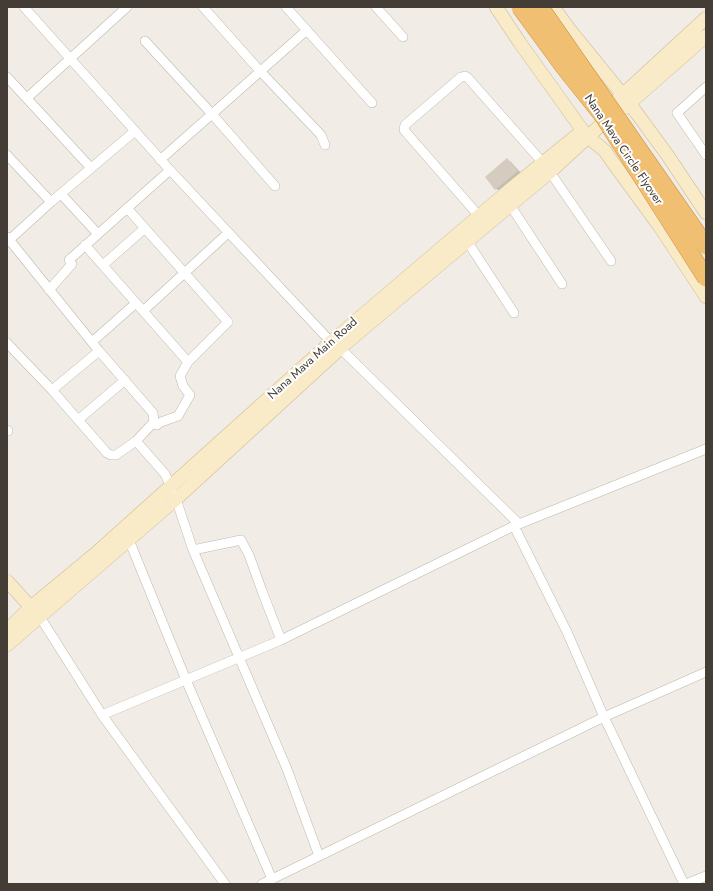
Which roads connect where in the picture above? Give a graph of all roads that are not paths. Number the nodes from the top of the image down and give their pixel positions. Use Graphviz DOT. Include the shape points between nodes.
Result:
graph roads {
  1 [pos="24,7"];
  2 [pos="127,7"];
  3 [pos="203,7"];
  4 [pos="286,7"];
  5 [pos="376,7"];
  6 [pos="496,7"];
  7 [pos="520,7"];
  8 [pos="540,7"];
  9 [pos="554,7"];
  10 [pos="706,18"];
  11 [pos="307,30"];
  12 [pos="706,36"];
  13 [pos="403,37"];
  14 [pos="145,41"];
  15 [pos="70,58"];
  16 [pos="260,71"];
  17 [pos="7,77"];
  18 [pos="706,87"];
  19 [pos="27,98"];
  20 [pos="626,100"];
  21 [pos="372,103"];
  22 [pos="212,114"];
  23 [pos="135,131"];
  24 [pos="585,134"];
  25 [pos="325,145"];
  26 [pos="7,155"];
  27 [pos="706,155"];
  28 [pos="160,160"];
  29 [pos="91,168"];
  30 [pos="546,168"];
  31 [pos="170,170"];
  32 [pos="275,186"];
  33 [pos="61,194"];
  34 [pos="51,202"];
  35 [pos="510,205"];
  36 [pos="127,208"];
  37 [pos="706,213"];
  38 [pos="479,216"];
  39 [pos="145,228"];
  40 [pos="228,233"];
  41 [pos="98,234"];
  42 [pos="8,239"];
  43 [pos="467,241"];
  44 [pos="86,245"];
  45 [pos="706,246"];
  46 [pos="611,261"];
  47 [pos="103,265"];
  48 [pos="184,273"];
  49 [pos="706,278"];
  50 [pos="562,284"];
  51 [pos="49,290"];
  52 [pos="706,297"];
  53 [pos="136,303"];
  54 [pos="143,310"];
  55 [pos="514,313"];
  56 [pos="92,342"];
  57 [pos="7,343"];
  58 [pos="336,345"];
  59 [pos="99,351"];
  60 [pos="188,362"];
  61 [pos="125,380"];
  62 [pos="52,390"];
  63 [pos="78,420"];
  64 [pos="157,425"];
  65 [pos="136,440"];
  66 [pos="706,449"];
  67 [pos="171,486"];
  68 [pos="176,499"];
  69 [pos="517,525"];
  70 [pos="129,540"];
  71 [pos="193,550"];
  72 [pos="7,581"];
  73 [pos="35,612"];
  74 [pos="7,630"];
  75 [pos="281,640"];
  76 [pos="7,645"];
  77 [pos="239,657"];
  78 [pos="706,672"];
  79 [pos="186,680"];
  80 [pos="102,715"];
  81 [pos="604,717"];
  82 [pos="319,856"];
  83 [pos="706,876"];
  84 [pos="272,879"];
  85 [pos="225,884"];
  86 [pos="262,884"];
  87 [pos="685,884"];
  1 -- 15 [label="street"];
  2 -- 15 [label="street"];
  3 -- 16 [label="street"];
  4 -- 11 [label="street"];
  5 -- 13 [label="street"];
  6 -- 24 [label="street"];
  7 -- 49 [label="highway, Nana Mava Circle Flyover, bridge" via="603,116"];
  8 -- 45 [label="highway, Nana Mava Circle Flyover, bridge"];
  9 -- 20 [label="street"];
  10 -- 20 [label="street"];
  11 -- 16 [label="street"];
  11 -- 21 [label="street"];
  12 -- 20 [label="street"];
  14 -- 22 [label="street"];
  15 -- 19 [label="street"];
  15 -- 23 [label="street"];
  16 -- 22 [label="street"];
  16 -- 25 [label="street" via="321,135"];
  17 -- 19 [label="street"];
  18 -- 27 [label="street" via="677,112"];
  19 -- 29 [label="street"];
  20 -- 24 [label="street, Nana Mava Main Road" via="615,110 617,119 613,123 602,119"];
  20 -- 37 [label="street"];
  22 -- 28 [label="street"];
  22 -- 32 [label="street"];
  23 -- 28 [label="street"];
  23 -- 29 [label="street"];
  24 -- 30 [label="street, Nana Mava Main Road"];
  24 -- 52 [label="street" via="612,160"];
  26 -- 34 [label="street"];
  28 -- 31 [label="street"];
  29 -- 33 [label="street"];
  30 -- 35 [label="street, Nana Mava Main Road"];
  30 -- 38 [label="street, Nana Mava Main Road"];
  30 -- 38 [label="street" via="468,78 461,77 406,125 404,130"];
  30 -- 46 [label="street"];
  31 -- 36 [label="street"];
  31 -- 40 [label="street"];
  33 -- 34 [label="street"];
  33 -- 41 [label="street"];
  34 -- 42 [label="street"];
  35 -- 43 [label="street, Nana Mava Main Road"];
  35 -- 50 [label="street"];
  36 -- 39 [label="street"];
  36 -- 41 [label="street"];
  38 -- 58 [label="street, Nana Mava Main Road"];
  39 -- 47 [label="street"];
  39 -- 48 [label="street"];
  40 -- 48 [label="street"];
  40 -- 58 [label="street"];
  41 -- 44 [label="street"];
  42 -- 51 [label="street"];
  43 -- 55 [label="street"];
  43 -- 58 [label="street, Nana Mava Main Road"];
  44 -- 47 [label="street"];
  44 -- 51 [label="street"];
  47 -- 53 [label="street"];
  48 -- 54 [label="street"];
  48 -- 60 [label="street" via="228,322"];
  51 -- 56 [label="street"];
  53 -- 54 [label="street"];
  53 -- 56 [label="street"];
  54 -- 60 [label="street"];
  56 -- 59 [label="street"];
  57 -- 62 [label="street"];
  58 -- 67 [label="street, Nana Mava Main Road"];
  58 -- 68 [label="street, Nana Mava Main Road"];
  58 -- 69 [label="street"];
  59 -- 61 [label="street"];
  59 -- 62 [label="street"];
  60 -- 64 [label="street" via="180,376 183,386 190,395 178,416"];
  61 -- 63 [label="street"];
  61 -- 65 [label="street" via="148,406 154,418 154,422"];
  62 -- 63 [label="street"];
  63 -- 65 [label="street" via="111,455 116,456"];
  65 -- 67 [label="street" via="160,467"];
  66 -- 69 [label="street"];
  67 -- 68 [label="street"];
  67 -- 73 [label="street, Nana Mava Main Road"];
  68 -- 70 [label="street, Nana Mava Main Road"];
  68 -- 71 [label="street"];
  69 -- 75 [label="street"];
  69 -- 81 [label="street"];
  70 -- 73 [label="street, Nana Mava Main Road"];
  70 -- 79 [label="street"];
  71 -- 75 [label="street" via="241,540"];
  71 -- 77 [label="street"];
  72 -- 73 [label="street"];
  73 -- 74 [label="street"];
  73 -- 76 [label="street"];
  73 -- 80 [label="street"];
  75 -- 77 [label="street"];
  77 -- 79 [label="street"];
  77 -- 82 [label="street" via="287,769"];
  78 -- 81 [label="street"];
  79 -- 80 [label="street"];
  79 -- 84 [label="street"];
  80 -- 85 [label="street"];
  81 -- 82 [label="street"];
  81 -- 87 [label="street"];
  82 -- 84 [label="street"];
  83 -- 87 [label="street"];
  84 -- 86 [label="street"];
}
